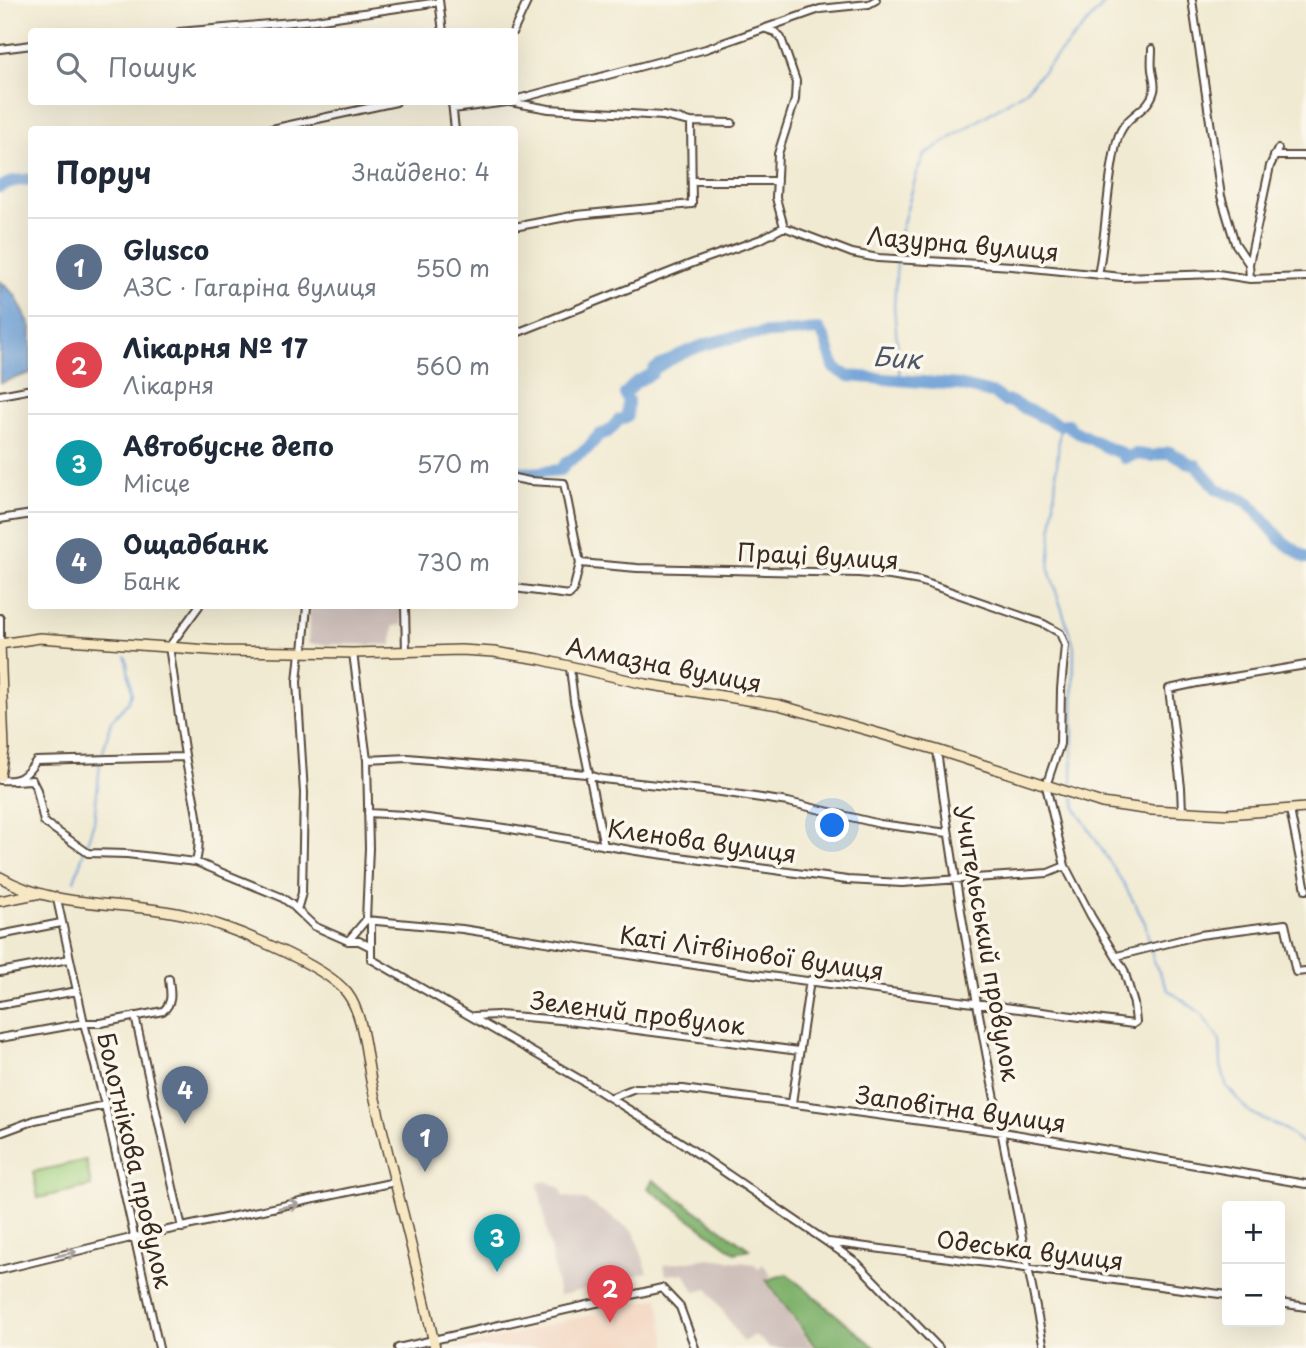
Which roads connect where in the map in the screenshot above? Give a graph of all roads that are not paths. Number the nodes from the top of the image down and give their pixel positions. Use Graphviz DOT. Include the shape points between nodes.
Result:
graph roads {
  1 [pos="528,0"];
  2 [pos="876,0"];
  3 [pos="1192,0"];
  4 [pos="439,1"];
  5 [pos="224,28"];
  6 [pos="442,28"];
  7 [pos="515,28"];
  8 [pos="766,29"];
  9 [pos="28,46"];
  10 [pos="1152,48"];
  11 [pos="0,49"];
  12 [pos="518,99"];
  13 [pos="518,102"];
  14 [pos="382,105"];
  15 [pos="453,105"];
  16 [pos="691,122"];
  17 [pos="732,123"];
  18 [pos="285,126"];
  19 [pos="456,126"];
  20 [pos="1278,149"];
  21 [pos="1273,156"];
  22 [pos="1306,156"];
  23 [pos="693,181"];
  24 [pos="777,181"];
  25 [pos="518,226"];
  26 [pos="784,227"];
  27 [pos="1248,264"];
  28 [pos="1098,275"];
  29 [pos="1306,277"];
  30 [pos="1250,279"];
  31 [pos="518,332"];
  32 [pos="28,389"];
  33 [pos="0,395"];
  34 [pos="518,479"];
  35 [pos="28,515"];
  36 [pos="0,519"];
  37 [pos="580,563"];
  38 [pos="518,589"];
  39 [pos="197,609"];
  40 [pos="307,609"];
  41 [pos="405,609"];
  42 [pos="0,618"];
  43 [pos="1,644"];
  44 [pos="169,647"];
  45 [pos="301,652"];
  46 [pos="353,653"];
  47 [pos="406,653"];
  48 [pos="1306,665"];
  49 [pos="570,668"];
  50 [pos="937,751"];
  51 [pos="185,757"];
  52 [pos="367,760"];
  53 [pos="591,777"];
  54 [pos="0,779"];
  55 [pos="14,781"];
  56 [pos="1046,786"];
  57 [pos="1306,808"];
  58 [pos="1290,810"];
  59 [pos="1182,812"];
  60 [pos="368,813"];
  61 [pos="948,833"];
  62 [pos="604,846"];
  63 [pos="196,862"];
  64 [pos="1065,866"];
  65 [pos="0,877"];
  66 [pos="956,878"];
  67 [pos="1306,890"];
  68 [pos="39,893"];
  69 [pos="57,899"];
  70 [pos="0,901"];
  71 [pos="297,910"];
  72 [pos="369,921"];
  73 [pos="61,923"];
  74 [pos="0,935"];
  75 [pos="348,941"];
  76 [pos="370,947"];
  77 [pos="1117,956"];
  78 [pos="69,959"];
  79 [pos="1306,971"];
  80 [pos="0,972"];
  81 [pos="169,979"];
  82 [pos="810,980"];
  83 [pos="77,991"];
  84 [pos="976,1003"];
  85 [pos="0,1005"];
  86 [pos="135,1016"];
  87 [pos="472,1016"];
  88 [pos="84,1023"];
  89 [pos="0,1038"];
  90 [pos="799,1051"];
  91 [pos="610,1098"];
  92 [pos="792,1102"];
  93 [pos="105,1104"];
  94 [pos="1003,1132"];
  95 [pos="0,1133"];
  96 [pos="395,1182"];
  97 [pos="1306,1184"];
  98 [pos="183,1228"];
  99 [pos="135,1237"];
  100 [pos="827,1242"];
  101 [pos="1028,1268"];
  102 [pos="0,1270"];
  103 [pos="1222,1294"];
  104 [pos="1285,1304"];
  105 [pos="1306,1307"];
  106 [pos="434,1344"];
  107 [pos="159,1348"];
  108 [pos="398,1348"];
  109 [pos="695,1348"];
  110 [pos="939,1348"];
  111 [pos="1044,1348"];
  1 -- 7 [label="street"];
  2 -- 8 [label="street" via="820,9"];
  3 -- 27 [label="street" via="1221,196 1235,243"];
  4 -- 5 [label="street"];
  4 -- 6 [label="street"];
  8 -- 12 [label="street"];
  8 -- 24 [label="street" via="781,38 796,82 778,155"];
  9 -- 11 [label="street"];
  10 -- 28 [label="street" via="1153,94 1149,103 1125,122 1117,139"];
  13 -- 16 [label="street"];
  14 -- 18 [label="street"];
  15 -- 19 [label="street"];
  16 -- 17 [label="street"];
  16 -- 23 [label="street"];
  20 -- 21 [label="street"];
  21 -- 22 [label="street"];
  21 -- 27 [label="street"];
  23 -- 24 [label="street"];
  23 -- 25 [label="street" via="692,204 577,215"];
  24 -- 26 [label="street" via="776,198"];
  26 -- 28 [label="street, Лазурна вулиця" via="878,258"];
  26 -- 31 [label="street"];
  27 -- 30 [label="street"];
  28 -- 30 [label="street, Лазурна вулиця" via="1218,274"];
  29 -- 30 [label="street, Лазурна вулиця"];
  32 -- 33 [label="street"];
  34 -- 37 [label="street" via="564,483"];
  35 -- 36 [label="street"];
  37 -- 38 [label="street" via="569,595"];
  37 -- 56 [label="street, Праці вулиця" via="890,576 920,581 1044,624 1060,633 1065,645 1060,744"];
  39 -- 44 [label="street"];
  40 -- 45 [label="street"];
  41 -- 47 [label="street"];
  42 -- 43 [label="street"];
  43 -- 44 [label="main road, Алмазна вулиця" via="40,638"];
  43 -- 54 [label="main road" via="4,749"];
  44 -- 45 [label="main road, Алмазна вулиця"];
  44 -- 51 [label="street"];
  45 -- 46 [label="main road, Алмазна вулиця"];
  45 -- 71 [label="street" via="297,682 302,893"];
  46 -- 47 [label="main road, Алмазна вулиця"];
  46 -- 52 [label="street"];
  47 -- 49 [label="main road, Алмазна вулиця" via="494,652"];
  48 -- 59 [label="street" via="1169,689"];
  49 -- 50 [label="main road, Алмазна вулиця" via="779,705"];
  49 -- 53 [label="street"];
  50 -- 56 [label="main road, Алмазна вулиця"];
  50 -- 61 [label="street, Учительський провулок"];
  51 -- 55 [label="street" via="36,761 28,774"];
  51 -- 63 [label="street" via="195,806"];
  52 -- 53 [label="street" via="408,758"];
  52 -- 60 [label="street"];
  53 -- 61 [label="street" via="788,802 880,824"];
  53 -- 62 [label="street"];
  54 -- 55 [label="street"];
  55 -- 63 [label="street" via="32,780 44,822 88,853"];
  56 -- 59 [label="main road, Алмазна вулиця" via="1102,803"];
  56 -- 64 [label="street"];
  57 -- 58 [label="main road, Алмазна вулиця"];
  58 -- 59 [label="main road, Алмазна вулиця"];
  58 -- 67 [label="street"];
  60 -- 62 [label="street, Кленова вулиця" via="492,826"];
  60 -- 72 [label="street"];
  61 -- 66 [label="street, Учительський провулок"];
  62 -- 66 [label="street, Кленова вулиця" via="846,880 902,883"];
  63 -- 71 [label="street" via="281,897"];
  64 -- 66 [label="street, Кленова вулиця" via="1048,873"];
  64 -- 77 [label="street"];
  65 -- 68 [label="main road"];
  66 -- 84 [label="street, Учительський провулок"];
  68 -- 69 [label="main road"];
  68 -- 70 [label="main road"];
  69 -- 73 [label="street"];
  69 -- 96 [label="main road" via="112,903 228,927 330,978 347,993 358,1016"];
  71 -- 75 [label="street" via="314,926"];
  72 -- 75 [label="street"];
  72 -- 76 [label="street"];
  72 -- 82 [label="street, Каті Літвінової вулиця" via="461,929"];
  73 -- 74 [label="street"];
  73 -- 78 [label="street"];
  75 -- 76 [label="street"];
  76 -- 87 [label="street" via="371,959"];
  77 -- 79 [label="street" via="1200,935 1285,925 1296,972"];
  77 -- 84 [label="street, Каті Літвінової вулиця" via="1129,984 1133,1024"];
  78 -- 80 [label="street"];
  78 -- 83 [label="street"];
  81 -- 86 [label="street" via="167,1007"];
  82 -- 84 [label="street, Каті Літвінової вулиця"];
  82 -- 90 [label="street"];
  83 -- 85 [label="street"];
  83 -- 88 [label="street"];
  84 -- 94 [label="street, Учительський провулок"];
  86 -- 88 [label="street"];
  86 -- 98 [label="street"];
  87 -- 90 [label="street, Зелений провулок" via="560,1020"];
  87 -- 91 [label="street"];
  88 -- 89 [label="street, Болотнікова провулок"];
  88 -- 93 [label="street, Болотнікова провулок"];
  90 -- 92 [label="street"];
  91 -- 92 [label="street, Заповітна вулиця" via="635,1088 683,1089"];
  91 -- 100 [label="street"];
  92 -- 94 [label="street, Заповітна вулиця"];
  93 -- 95 [label="street"];
  93 -- 99 [label="street, Болотнікова провулок"];
  94 -- 97 [label="street, Заповітна вулиця"];
  94 -- 101 [label="street, Учительський провулок"];
  98 -- 96 [label="street, one-way"];
  96 -- 106 [label="main road"];
  98 -- 99 [label="street"];
  102 -- 99 [label="street, one-way"];
  99 -- 107 [label="street, Болотнікова провулок"];
  100 -- 101 [label="street, Одеська вулиця"];
  100 -- 110 [label="street" via="857,1263"];
  101 -- 103 [label="street, Одеська вулиця"];
  101 -- 111 [label="street, Учительський провулок"];
  104 -- 105 [label="street"];
  106 -- 108 [label="street"];
  106 -- 109 [label="street" via="662,1288 680,1307"];
}
